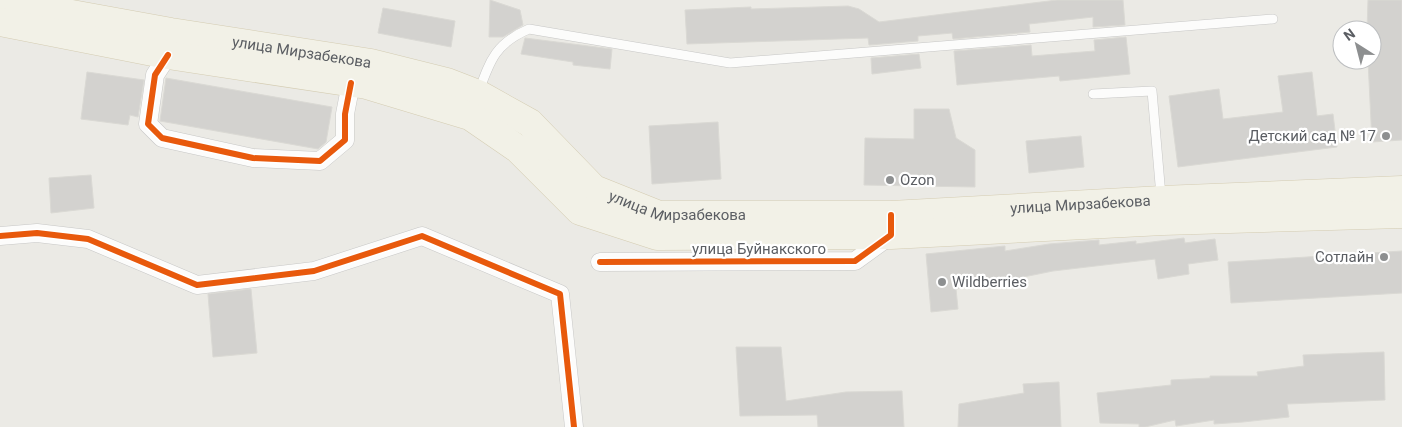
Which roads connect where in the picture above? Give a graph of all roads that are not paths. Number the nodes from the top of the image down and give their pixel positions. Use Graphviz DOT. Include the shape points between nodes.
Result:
graph roads {
  1 [pos="0,1"];
  2 [pos="1273,19"];
  3 [pos="0,22"];
  4 [pos="168,55"];
  5 [pos="351,83"];
  6 [pos="478,94"];
  7 [pos="1094,94"];
  8 [pos="1402,190"];
  9 [pos="1162,210"];
  10 [pos="1402,214"];
  11 [pos="891,225"];
  12 [pos="0,236"];
  13 [pos="600,262"];
  14 [pos="574,427"];
  1 -- 6 [label="main road, улица Мирзабекова" via="371,63 447,82"];
  2 -- 6 [label="lane" via="730,63 529,29 513,36 491,58"];
  3 -- 4 [label="main road, улица Мирзабекова"];
  4 -- 5 [label="main road, улица Мирзабекова"];
  4 -- 5 [label="street" via="155,75 148,124 162,138 253,158 320,161 345,140 345,114"];
  5 -- 11 [label="main road, улица Мирзабекова" via="470,116 518,149 580,212 657,236"];
  6 -- 11 [label="main road, улица Мирзабекова" via="530,123 594,189 659,215"];
  7 -- 9 [label="lane" via="1152,91"];
  8 -- 9 [label="main road, улица Мирзабекова"];
  9 -- 10 [label="main road, улица Мирзабекова"];
  9 -- 11 [label="main road, улица Мирзабекова"];
  11 -- 13 [label="street, улица Буйнакского" via="855,261"];
  12 -- 14 [label="street" via="37,233 88,239 197,285 314,271 422,236 560,294"];
}
